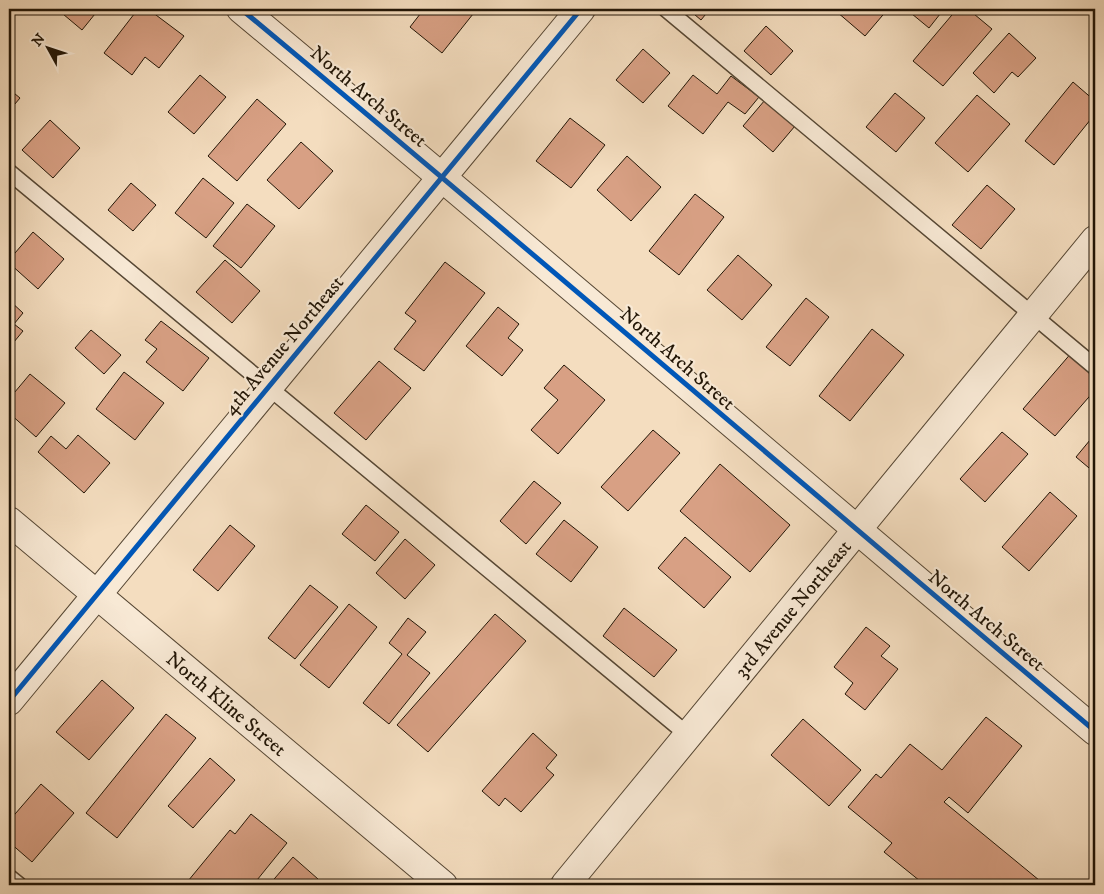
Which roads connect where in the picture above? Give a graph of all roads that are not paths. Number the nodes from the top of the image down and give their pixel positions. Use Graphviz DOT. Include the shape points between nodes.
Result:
graph roads {
  1 [pos="241,9"];
  2 [pos="581,9"];
  3 [pos="666,9"];
  4 [pos="9,172"];
  5 [pos="442,176"];
  6 [pos="1095,240"];
  7 [pos="1034,315"];
  8 [pos="1095,367"];
  9 [pos="268,386"];
  10 [pos="9,521"];
  11 [pos="856,530"];
  12 [pos="96,594"];
  13 [pos="9,701"];
  14 [pos="1095,731"];
  15 [pos="688,735"];
  16 [pos="9,877"];
  17 [pos="19,885"];
  18 [pos="443,885"];
  19 [pos="564,885"];
  1 -- 5 [label="street, North Arch Street"];
  2 -- 5 [label="street, 4th Avenue Northeast"];
  3 -- 7 [label="lane"];
  4 -- 9 [label="lane"];
  5 -- 9 [label="street, 4th Avenue Northeast"];
  5 -- 11 [label="street, North Arch Street"];
  6 -- 7 [label="street, 3rd Avenue Northeast"];
  7 -- 8 [label="lane"];
  7 -- 11 [label="street, 3rd Avenue Northeast"];
  9 -- 12 [label="street, 4th Avenue Northeast"];
  9 -- 15 [label="lane"];
  10 -- 12 [label="street, North Kline Street"];
  11 -- 14 [label="street, North Arch Street"];
  11 -- 15 [label="street, 3rd Avenue Northeast"];
  12 -- 13 [label="street, 4th Avenue Northeast"];
  12 -- 18 [label="street, North Kline Street"];
  15 -- 19 [label="street, 3rd Avenue Northeast"];
  16 -- 17 [label="lane"];
}
